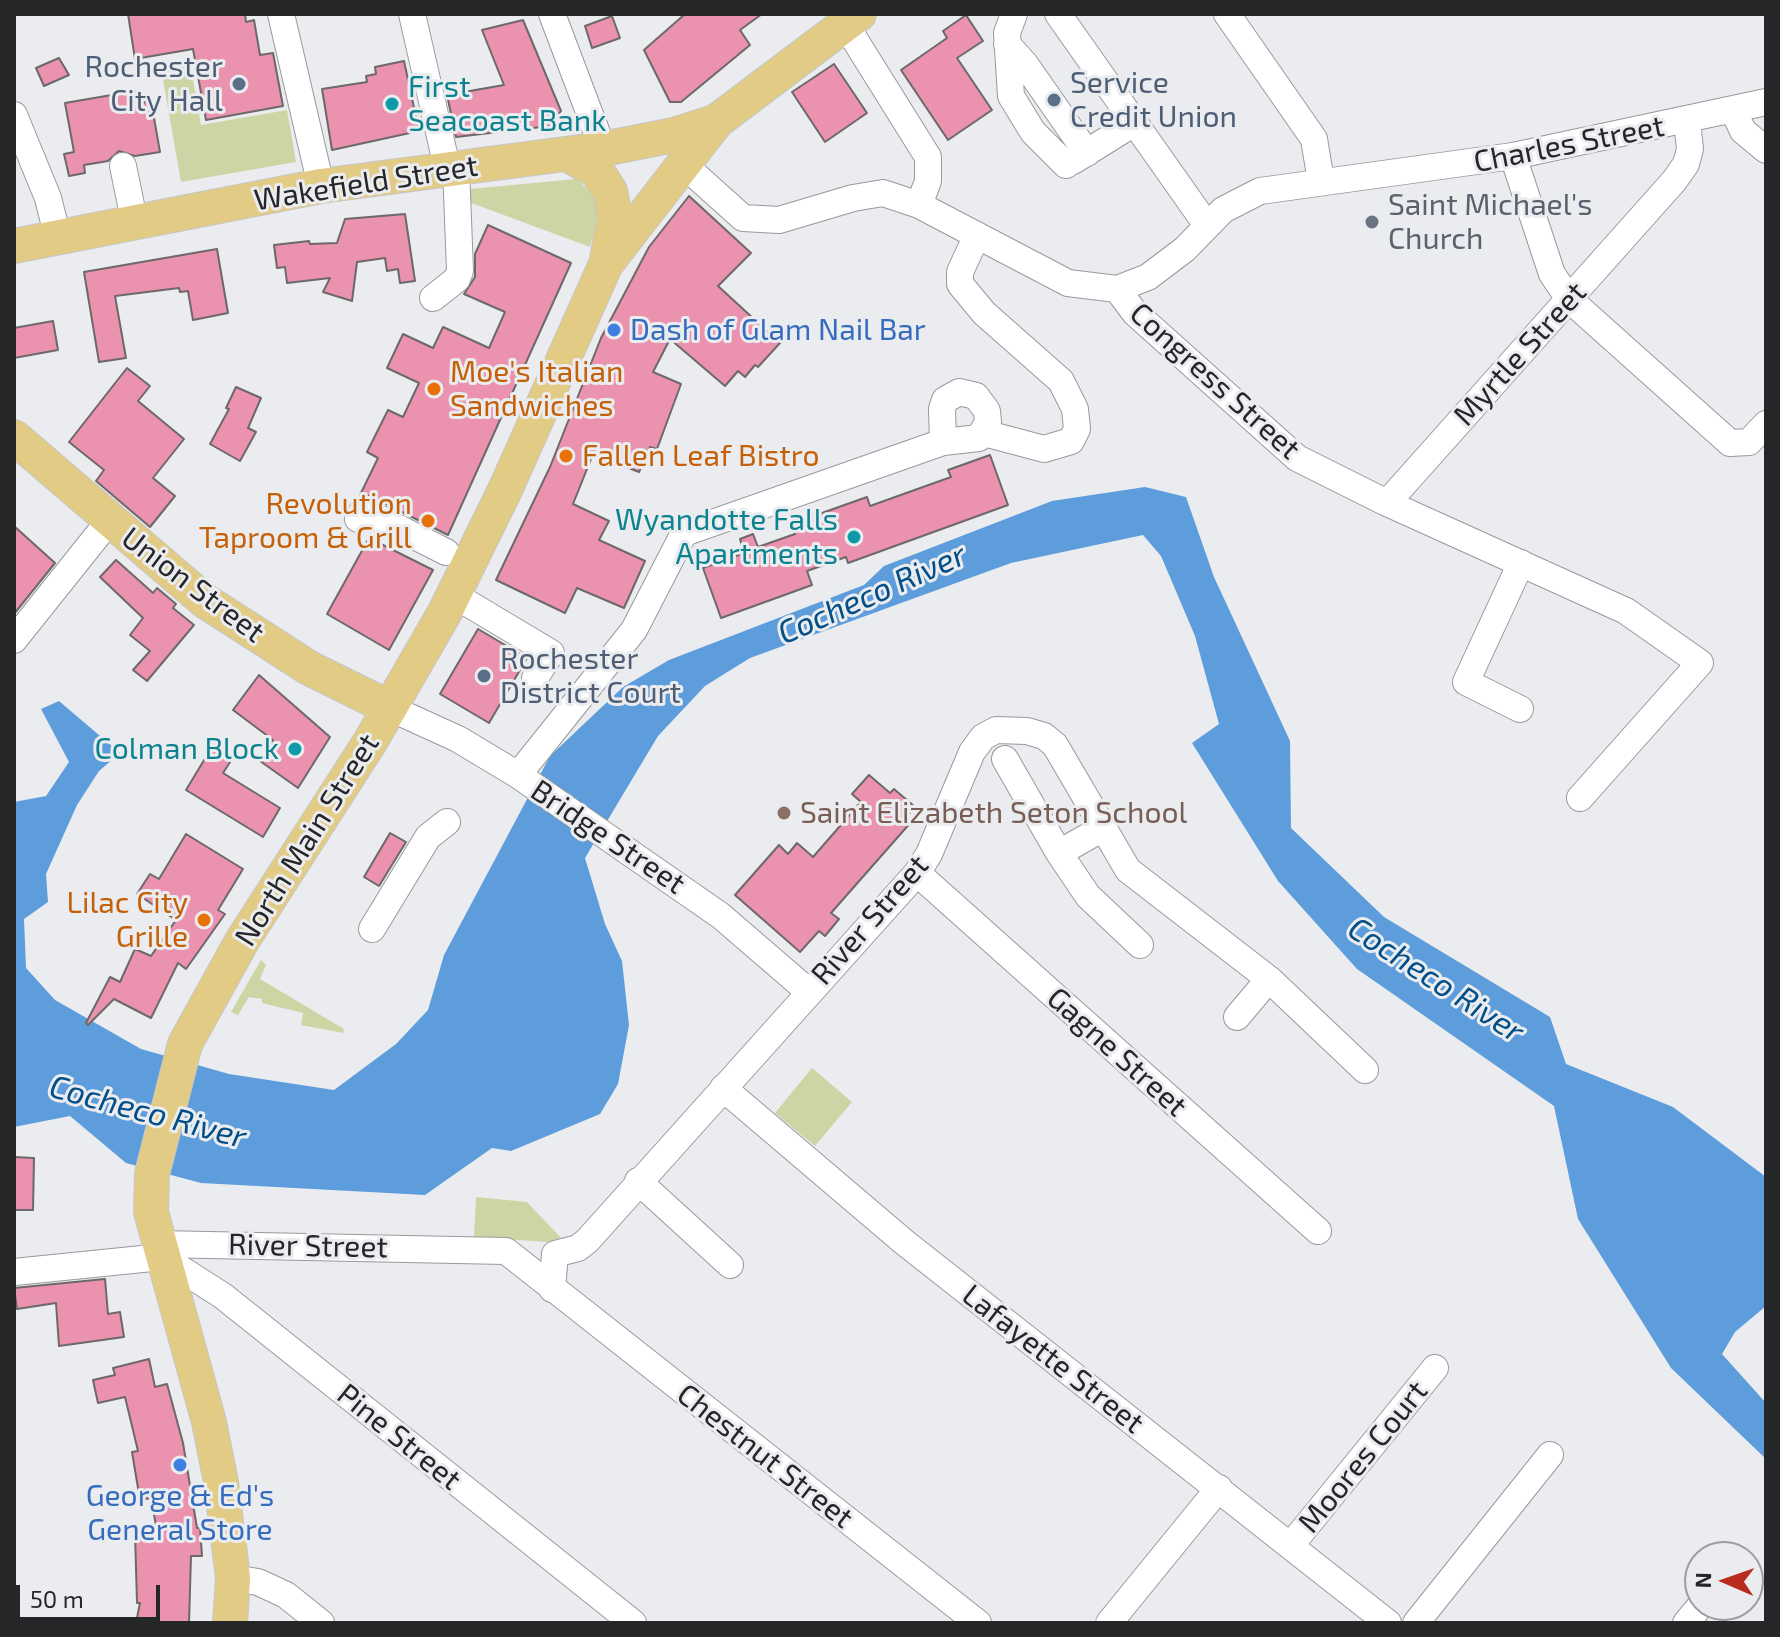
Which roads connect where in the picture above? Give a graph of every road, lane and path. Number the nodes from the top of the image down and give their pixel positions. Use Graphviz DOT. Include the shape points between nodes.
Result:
graph roads {
  1 [pos="281,14"];
  2 [pos="412,14"];
  3 [pos="552,14"];
  4 [pos="1014,14"];
  5 [pos="1058,14"];
  6 [pos="1227,14"];
  7 [pos="852,19"];
  8 [pos="1766,102"];
  9 [pos="1733,110"];
  10 [pos="14,115"];
  11 [pos="717,121"];
  12 [pos="1687,121"];
  13 [pos="1134,123"];
  14 [pos="603,149"];
  15 [pos="1766,150"];
  16 [pos="567,154"];
  17 [pos="1513,156"];
  18 [pos="684,165"];
  19 [pos="123,166"];
  20 [pos="452,167"];
  21 [pos="1321,181"];
  22 [pos="321,186"];
  23 [pos="919,205"];
  24 [pos="135,224"];
  25 [pos="1206,224"];
  26 [pos="977,235"];
  27 [pos="58,238"];
  28 [pos="14,246"];
  29 [pos="606,264"];
  30 [pos="1117,289"];
  31 [pos="433,298"];
  32 [pos="1569,299"];
  33 [pos="984,433"];
  34 [pos="1758,433"];
  35 [pos="14,437"];
  36 [pos="943,442"];
  37 [pos="1387,503"];
  38 [pos="358,519"];
  39 [pos="109,521"];
  40 [pos="446,552"];
  41 [pos="1521,563"];
  42 [pos="454,595"];
  43 [pos="14,640"];
  44 [pos="535,678"];
  45 [pos="390,708"];
  46 [pos="1520,709"];
  47 [pos="1005,759"];
  48 [pos="522,778"];
  49 [pos="1580,798"];
  50 [pos="447,822"];
  51 [pos="1103,828"];
  52 [pos="1059,853"];
  53 [pos="917,873"];
  54 [pos="372,929"];
  55 [pos="1140,945"];
  56 [pos="1269,979"];
  57 [pos="808,991"];
  58 [pos="1237,1017"];
  59 [pos="1365,1070"];
  60 [pos="723,1088"];
  61 [pos="638,1181"];
  62 [pos="1318,1231"];
  63 [pos="160,1250"];
  64 [pos="506,1251"];
  65 [pos="555,1254"];
  66 [pos="730,1265"];
  67 [pos="14,1272"];
  68 [pos="552,1289"];
  69 [pos="1435,1368"];
  70 [pos="1550,1455"];
  71 [pos="1219,1488"];
  72 [pos="1291,1545"];
  73 [pos="233,1578"];
  74 [pos="230,1623"];
  75 [pos="321,1623"];
  76 [pos="633,1623"];
  77 [pos="978,1623"];
  78 [pos="1109,1623"];
  79 [pos="1388,1623"];
  80 [pos="1416,1623"];
  1 -- 22 [label="street"];
  2 -- 20 [label="street"];
  3 -- 14 [label="street"];
  4 -- 13 [label="street" via="1008,50 1011,96 1033,132 1076,159"];
  5 -- 13 [label="street"];
  6 -- 21 [label="street" via="1314,139"];
  7 -- 11 [label="main road"];
  7 -- 23 [label="street" via="928,157 928,181"];
  8 -- 9 [label="street, Charles Street"];
  9 -- 12 [label="street, Charles Street"];
  9 -- 15 [label="street" via="1743,131"];
  10 -- 27 [label="street" via="48,198"];
  11 -- 14 [label="main road, Wakefield Street"];
  11 -- 18 [label="main road, North Main Street"];
  12 -- 17 [label="street, Charles Street"];
  12 -- 32 [label="street, Myrtle Street" via="1686,164"];
  13 -- 25 [label="street"];
  14 -- 16 [label="main road, Wakefield Street"];
  16 -- 20 [label="main road, Wakefield Street"];
  16 -- 29 [label="main road" via="597,171 614,202"];
  17 -- 21 [label="street, Charles Street"];
  17 -- 32 [label="street" via="1552,274"];
  18 -- 23 [label="street, Congress Street" via="743,218 779,220 869,194"];
  18 -- 29 [label="main road, North Main Street"];
  19 -- 24 [label="street"];
  20 -- 22 [label="main road, Wakefield Street"];
  20 -- 31 [label="street" via="460,271"];
  21 -- 25 [label="street, Charles Street" via="1241,198"];
  22 -- 24 [label="main road, Wakefield Street"];
  23 -- 26 [label="street, Congress Street"];
  24 -- 27 [label="main road, Wakefield Street"];
  25 -- 30 [label="street, Charles Street" via="1174,259"];
  26 -- 30 [label="street, Congress Street" via="1068,283"];
  26 -- 33 [label="street" via="960,284 984,313 1061,381 1075,409 1077,429 1071,441 1044,449"];
  27 -- 28 [label="main road, Wakefield Street"];
  29 -- 42 [label="main road, North Main Street"];
  30 -- 37 [label="street, Congress Street" via="1135,313 1277,443"];
  32 -- 34 [label="street" via="1730,443"];
  32 -- 37 [label="street, Myrtle Street"];
  33 -- 36 [label="street" via="969,441"];
  33 -- 36 [label="street" via="988,422 983,402 959,392 945,400 942,409"];
  35 -- 39 [label="main road, Union Street"];
  36 -- 48 [label="street" via="684,533 634,630"];
  37 -- 41 [label="street, Congress Street"];
  38 -- 40 [label="street" via="363,510"];
  39 -- 43 [label="street"];
  39 -- 45 [label="main road, Union Street" via="230,618 309,668"];
  41 -- 46 [label="street" via="1466,682"];
  41 -- 49 [label="street, Congress Street" via="1626,611 1700,663"];
  42 -- 44 [label="street" via="551,653"];
  42 -- 45 [label="main road, North Main Street"];
  45 -- 48 [label="street, Bridge Street" via="458,739"];
  45 -- 63 [label="main road, North Main Street" via="242,941 185,1044 152,1174 151,1212"];
  47 -- 52 [label="street"];
  48 -- 57 [label="street, Bridge Street" via="721,916"];
  50 -- 54 [label="street" via="428,837"];
  51 -- 52 [label="street"];
  51 -- 53 [label="street, River Street" via="1055,745 1027,731 996,730 972,752"];
  51 -- 56 [label="street, River Street" via="1143,885"];
  52 -- 55 [label="street" via="1088,896"];
  53 -- 57 [label="street, River Street"];
  53 -- 62 [label="street, Gagne Street"];
  56 -- 58 [label="street"];
  56 -- 59 [label="street, River Street"];
  57 -- 60 [label="street, River Street"];
  60 -- 61 [label="street, River Street"];
  60 -- 71 [label="street, Lafayette Street" via="904,1242"];
  61 -- 65 [label="street, River Street" via="578,1248"];
  61 -- 66 [label="street"];
  63 -- 64 [label="street, River Street"];
  63 -- 67 [label="street, River Street"];
  63 -- 73 [label="main road, North Main Street" via="209,1422"];
  63 -- 76 [label="street, Pine Street"];
  64 -- 65 [label="street, River Street"];
  64 -- 68 [label="street"];
  65 -- 68 [label="street"];
  68 -- 77 [label="street, Chestnut Street"];
  69 -- 72 [label="street, Moores Court"];
  70 -- 80 [label="street"];
  71 -- 72 [label="street, Lafayette Street"];
  71 -- 78 [label="street"];
  72 -- 79 [label="street, Lafayette Street"];
  73 -- 74 [label="main road, North Main Street"];
  73 -- 75 [label="street" via="286,1595"];
}
